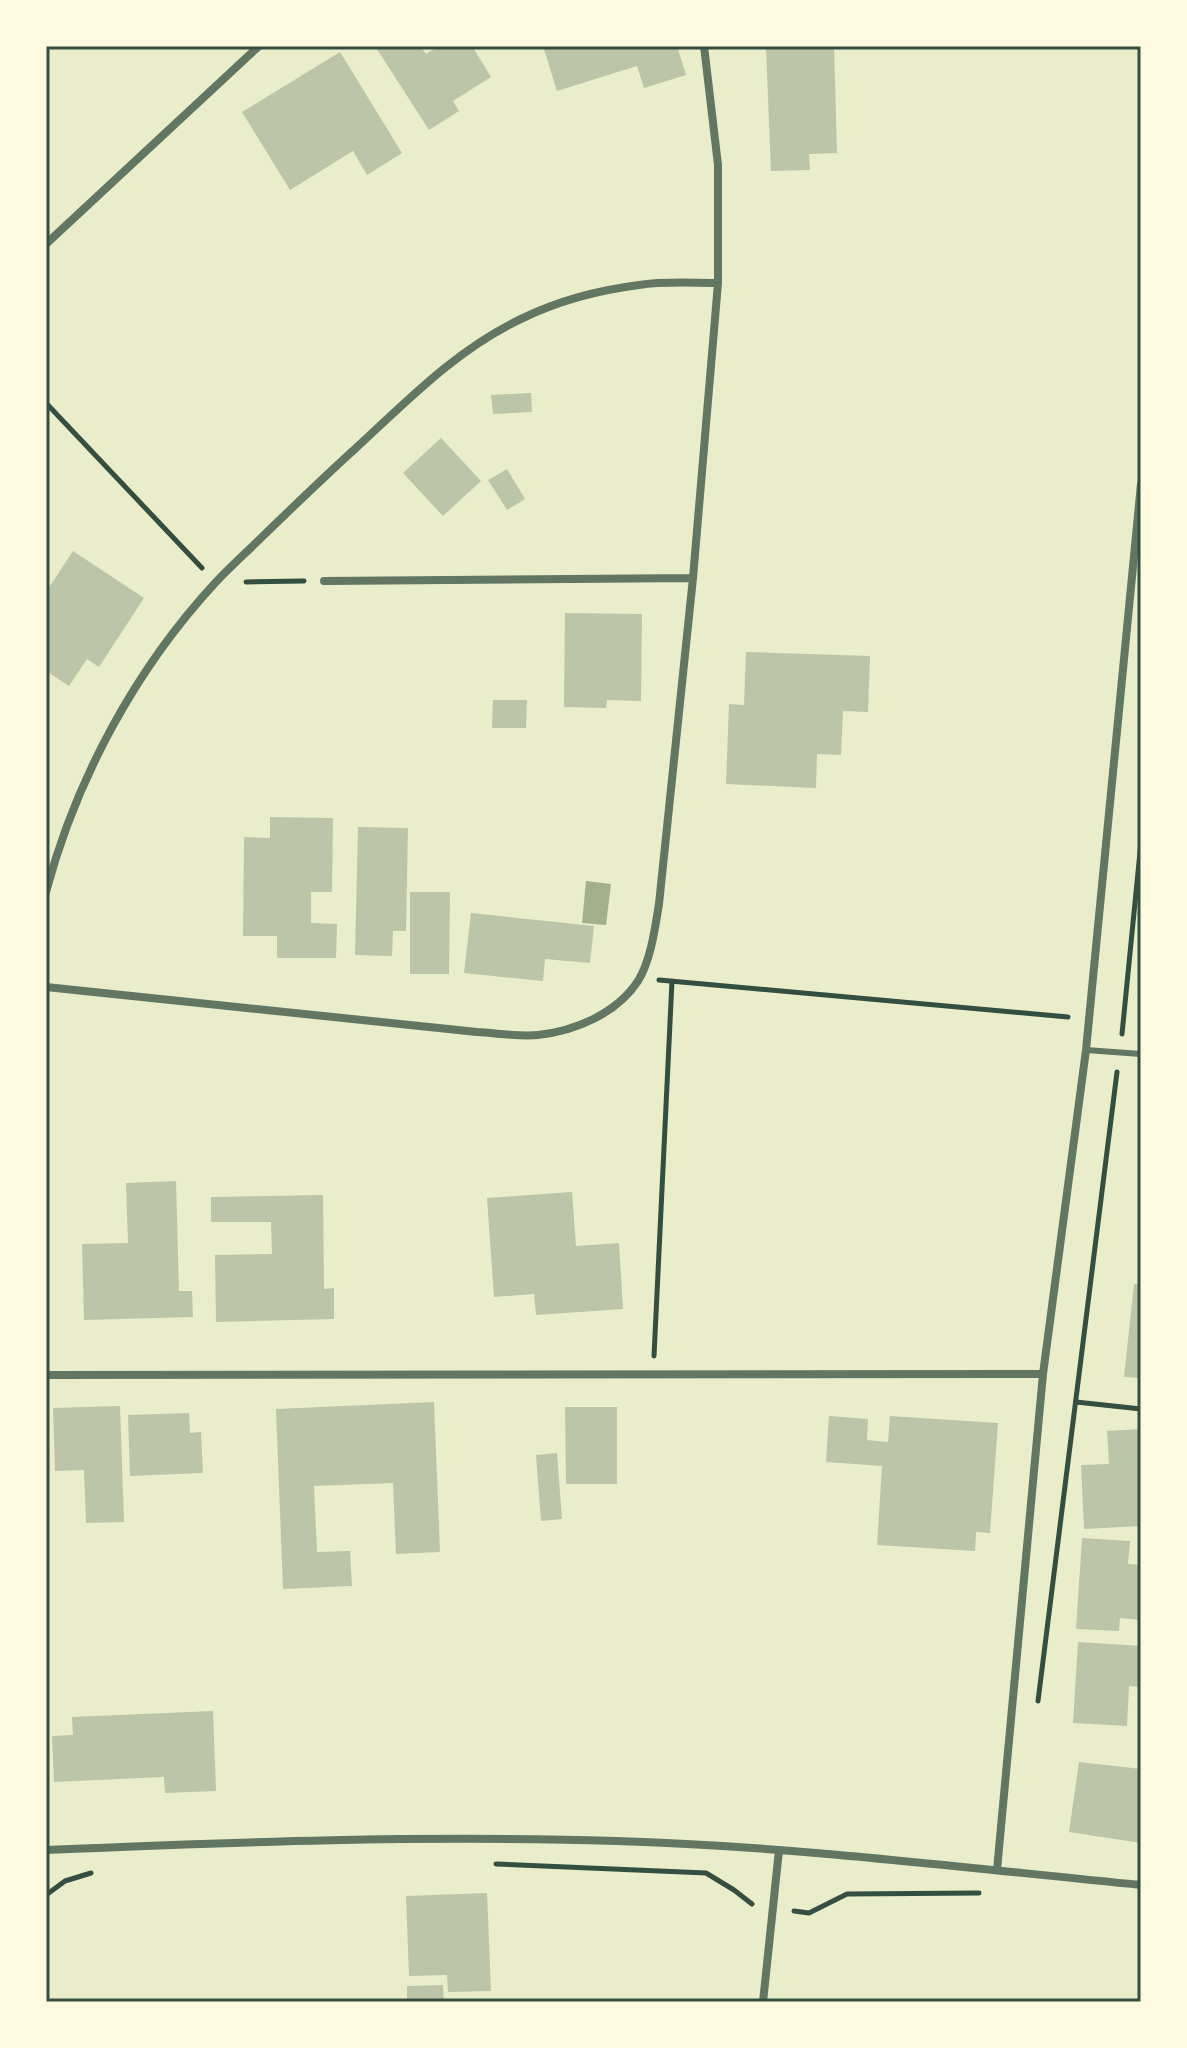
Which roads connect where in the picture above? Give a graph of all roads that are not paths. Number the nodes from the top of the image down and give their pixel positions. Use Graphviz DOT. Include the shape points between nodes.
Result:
graph roads {
  1 [pos="259,46"];
  2 [pos="704,46"];
  3 [pos="46,244"];
  4 [pos="718,283"];
  5 [pos="1141,484"];
  6 [pos="693,578"];
  7 [pos="324,581"];
  8 [pos="46,892"];
  9 [pos="46,987"];
  10 [pos="1086,1050"];
  11 [pos="1141,1054"];
  12 [pos="1043,1374"];
  13 [pos="46,1375"];
  14 [pos="46,1850"];
  15 [pos="779,1850"];
  16 [pos="997,1870"];
  17 [pos="1141,1885"];
  18 [pos="763,2002"];
  1 -- 3 [label="street"];
  2 -- 4 [label="street" via="718,165"];
  4 -- 6 [label="street"];
  4 -- 8 [label="street" via="642,284 601,291 524,317 437,373 216,582 164,645 116,720 84,784"];
  5 -- 10 [label="street"];
  6 -- 7 [label="street"];
  6 -- 9 [label="street" via="653,942 640,978 601,1015 571,1029 537,1035"];
  10 -- 11 [label="lane"];
  10 -- 12 [label="street"];
  12 -- 13 [label="street"];
  12 -- 16 [label="street"];
  14 -- 15 [label="street" via="460,1840"];
  15 -- 16 [label="street"];
  15 -- 18 [label="street"];
  16 -- 17 [label="street"];
}
